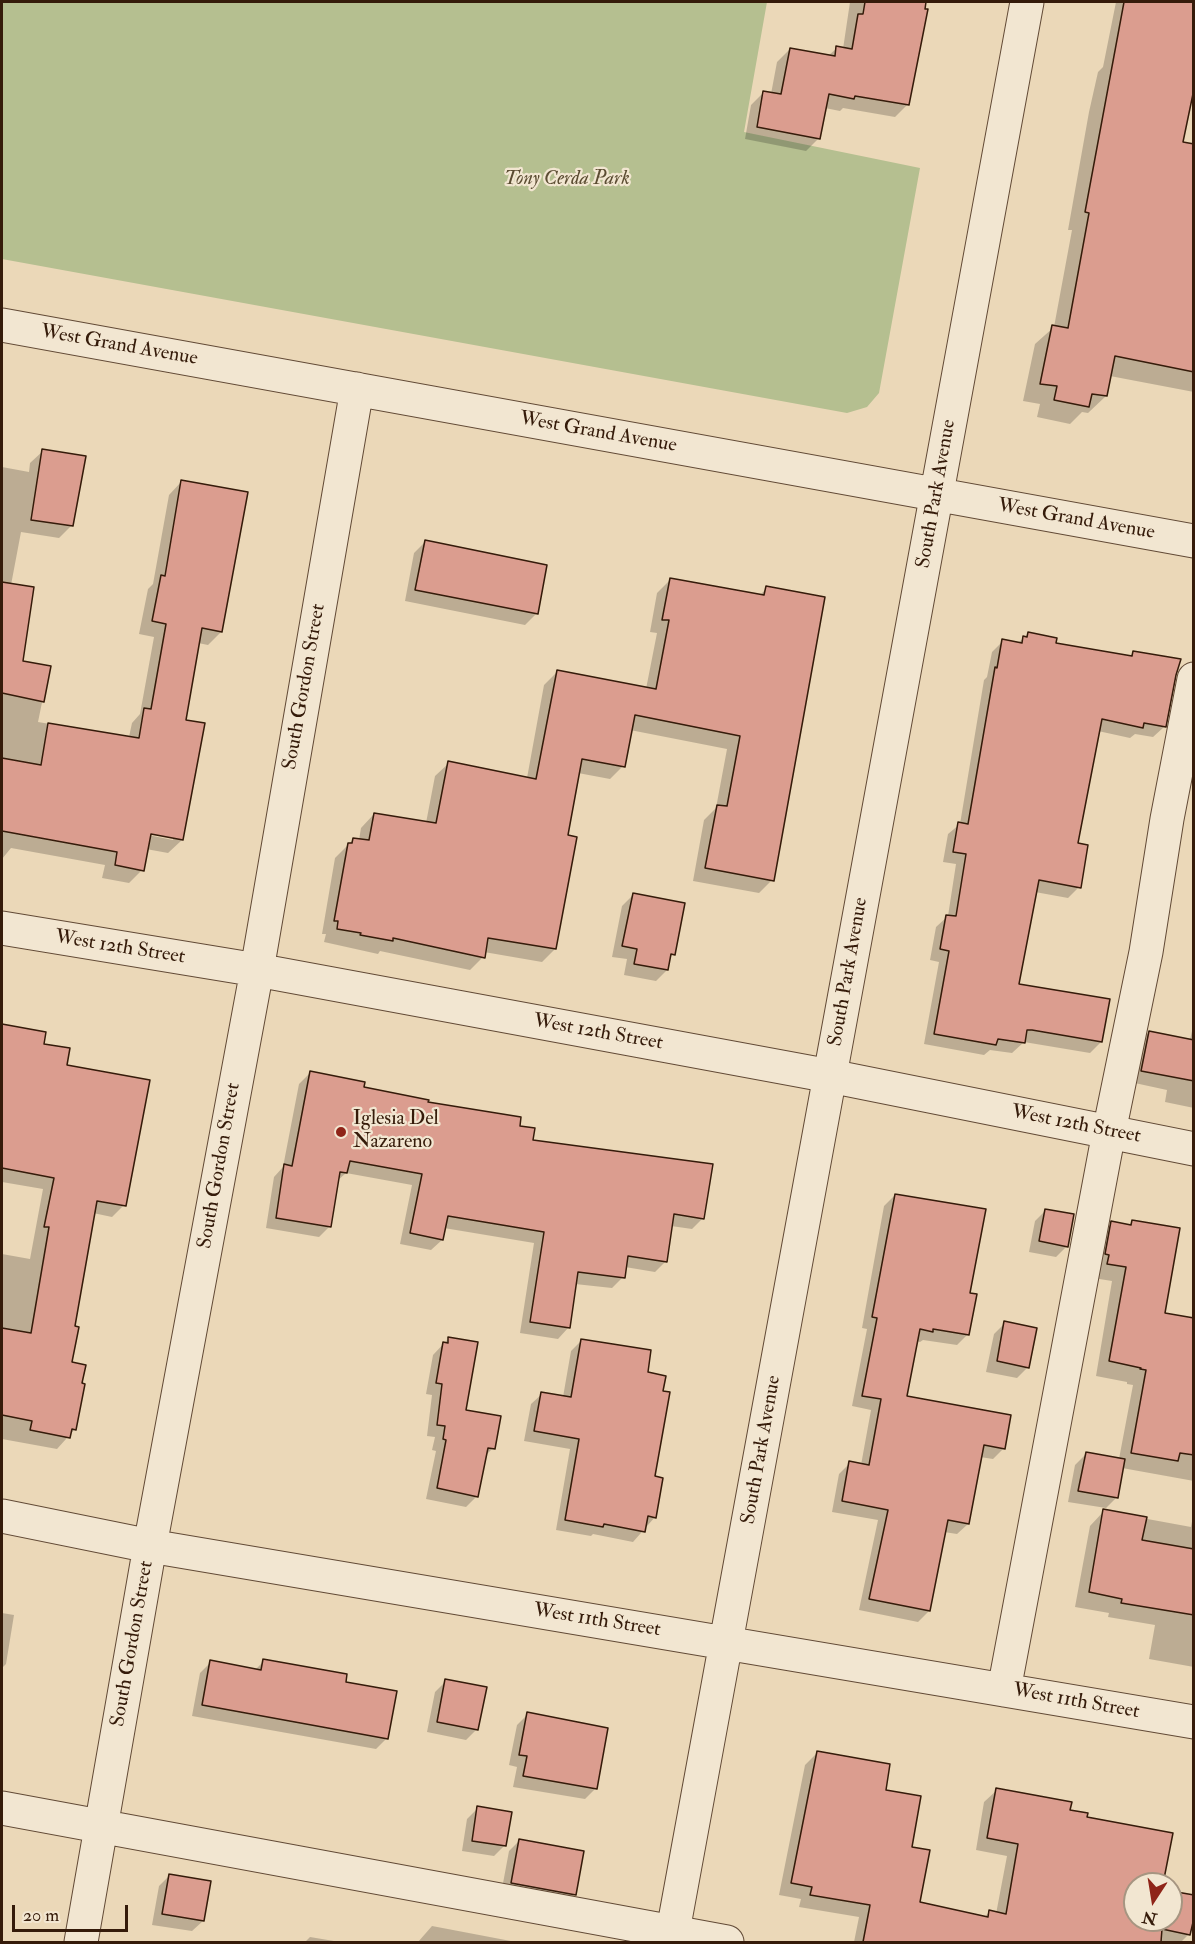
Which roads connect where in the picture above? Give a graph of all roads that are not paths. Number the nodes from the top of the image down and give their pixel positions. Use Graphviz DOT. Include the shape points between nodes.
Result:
graph roads {
  1 [pos="1027,2"];
  2 [pos="2,324"];
  3 [pos="357,389"];
  4 [pos="937,494"];
  5 [pos="1194,541"];
  6 [pos="1194,680"];
  7 [pos="2,928"];
  8 [pos="256,970"];
  9 [pos="830,1076"];
  10 [pos="1109,1132"];
  11 [pos="1194,1149"];
  12 [pos="2,1516"];
  13 [pos="150,1546"];
  14 [pos="727,1642"];
  15 [pos="1004,1690"];
  16 [pos="1194,1722"];
  17 [pos="2,1808"];
  18 [pos="102,1825"];
  19 [pos="672,1938"];
  20 [pos="81,1942"];
  21 [pos="727,1942"];
  1 -- 4 [label="street, South Park Avenue"];
  2 -- 3 [label="street, West Grand Avenue"];
  3 -- 4 [label="street, West Grand Avenue"];
  3 -- 8 [label="street, South Gordon Street"];
  4 -- 5 [label="street, West Grand Avenue"];
  4 -- 9 [label="street, South Park Avenue"];
  6 -- 10 [label="street" via="1146,952"];
  7 -- 8 [label="street, West 12th Street"];
  8 -- 9 [label="street, West 12th Street"];
  8 -- 13 [label="street, South Gordon Street"];
  9 -- 10 [label="street, West 12th Street"];
  9 -- 14 [label="street, South Park Avenue"];
  10 -- 11 [label="street, West 12th Street"];
  10 -- 15 [label="street"];
  12 -- 13 [label="street, West 11th Street"];
  13 -- 14 [label="street, West 11th Street"];
  13 -- 18 [label="street, South Gordon Street"];
  14 -- 15 [label="street, West 11th Street"];
  14 -- 19 [label="street, South Park Avenue"];
  15 -- 16 [label="street, West 11th Street"];
  17 -- 18 [label="street"];
  18 -- 19 [label="street"];
  18 -- 20 [label="street, South Gordon Street"];
  19 -- 21 [label="street"];
}
